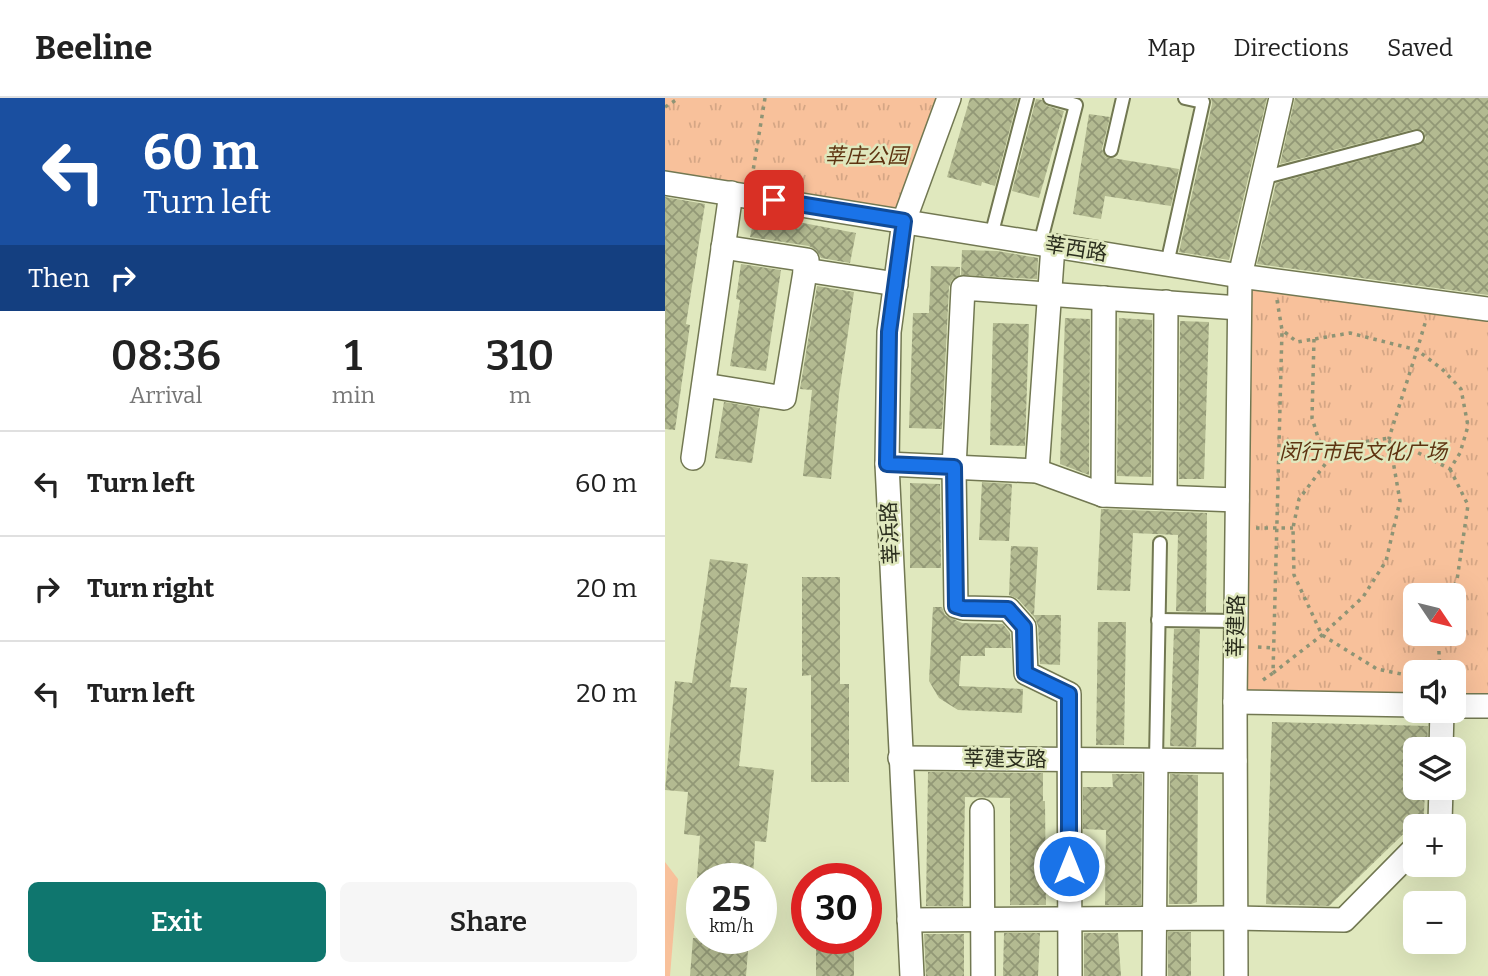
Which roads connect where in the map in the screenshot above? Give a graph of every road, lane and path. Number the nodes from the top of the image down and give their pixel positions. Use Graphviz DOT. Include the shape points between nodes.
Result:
graph roads {
  1 [pos="679,98"];
  2 [pos="765,98"];
  3 [pos="949,98"];
  4 [pos="1027,98"];
  5 [pos="1050,98"];
  6 [pos="1123,98"];
  7 [pos="1185,98"];
  8 [pos="1281,98"];
  9 [pos="665,107"];
  10 [pos="1417,137"];
  11 [pos="1111,150"];
  12 [pos="1262,178"];
  13 [pos="665,183"];
  14 [pos="740,195"];
  15 [pos="904,221"];
  16 [pos="991,236"];
  17 [pos="1047,245"];
  18 [pos="723,247"];
  19 [pos="1167,264"];
  20 [pos="805,270"];
  21 [pos="1240,276"];
  22 [pos="1274,281"];
  23 [pos="896,284"];
  24 [pos="1050,294"];
  25 [pos="1104,298"];
  26 [pos="1166,302"];
  27 [pos="1432,302"];
  28 [pos="1239,308"];
  29 [pos="1488,309"];
  30 [pos="1282,330"];
  31 [pos="1314,339"];
  32 [pos="1417,350"];
  33 [pos="703,385"];
  34 [pos="1389,438"];
  35 [pos="693,458"];
  36 [pos="1326,463"];
  37 [pos="887,464"];
  38 [pos="954,467"];
  39 [pos="1450,469"];
  40 [pos="1037,471"];
  41 [pos="1103,495"];
  42 [pos="1165,497"];
  43 [pos="1237,500"];
  44 [pos="1237,527"];
  45 [pos="1293,527"];
  46 [pos="1276,528"];
  47 [pos="1160,543"];
  48 [pos="1456,583"];
  49 [pos="1159,620"];
  50 [pos="1236,621"];
  51 [pos="1322,635"];
  52 [pos="1273,673"];
  53 [pos="1403,674"];
  54 [pos="1235,702"];
  55 [pos="1403,705"];
  56 [pos="1466,706"];
  57 [pos="1488,706"];
  58 [pos="900,758"];
  59 [pos="1069,759"];
  60 [pos="1156,760"];
  61 [pos="1235,761"];
  62 [pos="982,811"];
  63 [pos="1403,860"];
  64 [pos="1235,918"];
  65 [pos="1069,919"];
  66 [pos="1154,919"];
  67 [pos="909,920"];
  68 [pos="982,920"];
  69 [pos="912,976"];
  70 [pos="983,976"];
  71 [pos="1070,976"];
  72 [pos="1154,976"];
  73 [pos="1235,976"];
  1 -- 9 [label="path"];
  2 -- 14 [label="path"];
  3 -- 15 [label="street, 莘浜路"];
  4 -- 16 [label="lane"];
  5 -- 17 [label="lane" via="1076,104"];
  6 -- 11 [label="lane"];
  7 -- 19 [label="lane" via="1203,102"];
  8 -- 12 [label="street, 莘建路"];
  10 -- 12 [label="lane"];
  12 -- 21 [label="street, 莘建路"];
  13 -- 14 [label="street, 莘西路"];
  14 -- 15 [label="street, 莘西路"];
  14 -- 18 [label="street"];
  15 -- 16 [label="street, 莘西路"];
  15 -- 23 [label="street, 莘浜路"];
  16 -- 17 [label="street, 莘西路"];
  17 -- 19 [label="street, 莘西路"];
  17 -- 24 [label="street"];
  18 -- 20 [label="street" via="807,260"];
  18 -- 33 [label="street"];
  19 -- 21 [label="street, 莘西路"];
  20 -- 23 [label="street"];
  20 -- 33 [label="street" via="784,398"];
  21 -- 22 [label="street, 莘西路"];
  21 -- 28 [label="street, 莘建路"];
  22 -- 27 [label="street, 莘西路"];
  22 -- 30 [label="path"];
  23 -- 37 [label="street, 莘浜路" via="889,332"];
  24 -- 25 [label="street"];
  24 -- 38 [label="street" via="963,288"];
  24 -- 40 [label="street"];
  25 -- 26 [label="street"];
  25 -- 41 [label="street"];
  26 -- 28 [label="street"];
  26 -- 42 [label="street"];
  27 -- 29 [label="street, 莘西路"];
  27 -- 32 [label="path"];
  28 -- 43 [label="street, 莘建路"];
  30 -- 31 [label="path" via="1297,342"];
  30 -- 46 [label="path"];
  31 -- 32 [label="path" via="1350,333"];
  31 -- 36 [label="path" via="1312,418"];
  32 -- 34 [label="path"];
  32 -- 39 [label="path" via="1461,388 1468,426"];
  33 -- 35 [label="street"];
  34 -- 36 [label="path" via="1362,442"];
  34 -- 39 [label="path"];
  34 -- 51 [label="path" via="1400,501 1386,561 1363,597"];
  36 -- 45 [label="path" via="1299,499"];
  37 -- 38 [label="street"];
  37 -- 58 [label="street, 莘浜路"];
  38 -- 40 [label="street"];
  38 -- 59 [label="street" via="956,606 1008,609 1024,627 1025,673 1069,694"];
  39 -- 48 [label="path" via="1468,505"];
  40 -- 41 [label="street"];
  41 -- 42 [label="street"];
  42 -- 43 [label="street"];
  43 -- 44 [label="street, 莘建路"];
  44 -- 46 [label="path"];
  44 -- 50 [label="street, 莘建路"];
  45 -- 46 [label="path"];
  45 -- 51 [label="path" via="1294,575"];
  46 -- 52 [label="path"];
  47 -- 49 [label="lane"];
  49 -- 50 [label="lane"];
  49 -- 60 [label="lane"];
  50 -- 54 [label="street, 莘建路"];
  51 -- 52 [label="path"];
  51 -- 53 [label="path" via="1377,668"];
  52 -- 54 [label="path"];
  54 -- 55 [label="street"];
  54 -- 61 [label="street, 莘建路"];
  56 -- 57 [label="street"];
  58 -- 59 [label="street, 莘建支路"];
  58 -- 67 [label="street, 莘浜路"];
  59 -- 60 [label="street, 莘建支路"];
  59 -- 65 [label="street"];
  60 -- 61 [label="street, 莘建支路"];
  60 -- 66 [label="street"];
  61 -- 64 [label="street, 莘建路"];
  62 -- 68 [label="street"];
  63 -- 64 [label="street" via="1344,920"];
  64 -- 66 [label="street"];
  64 -- 73 [label="street, 莘建路"];
  65 -- 66 [label="street"];
  65 -- 68 [label="street"];
  65 -- 71 [label="street"];
  66 -- 72 [label="street"];
  67 -- 68 [label="street"];
  67 -- 69 [label="street, 莘浜路"];
  68 -- 70 [label="street"];
}
